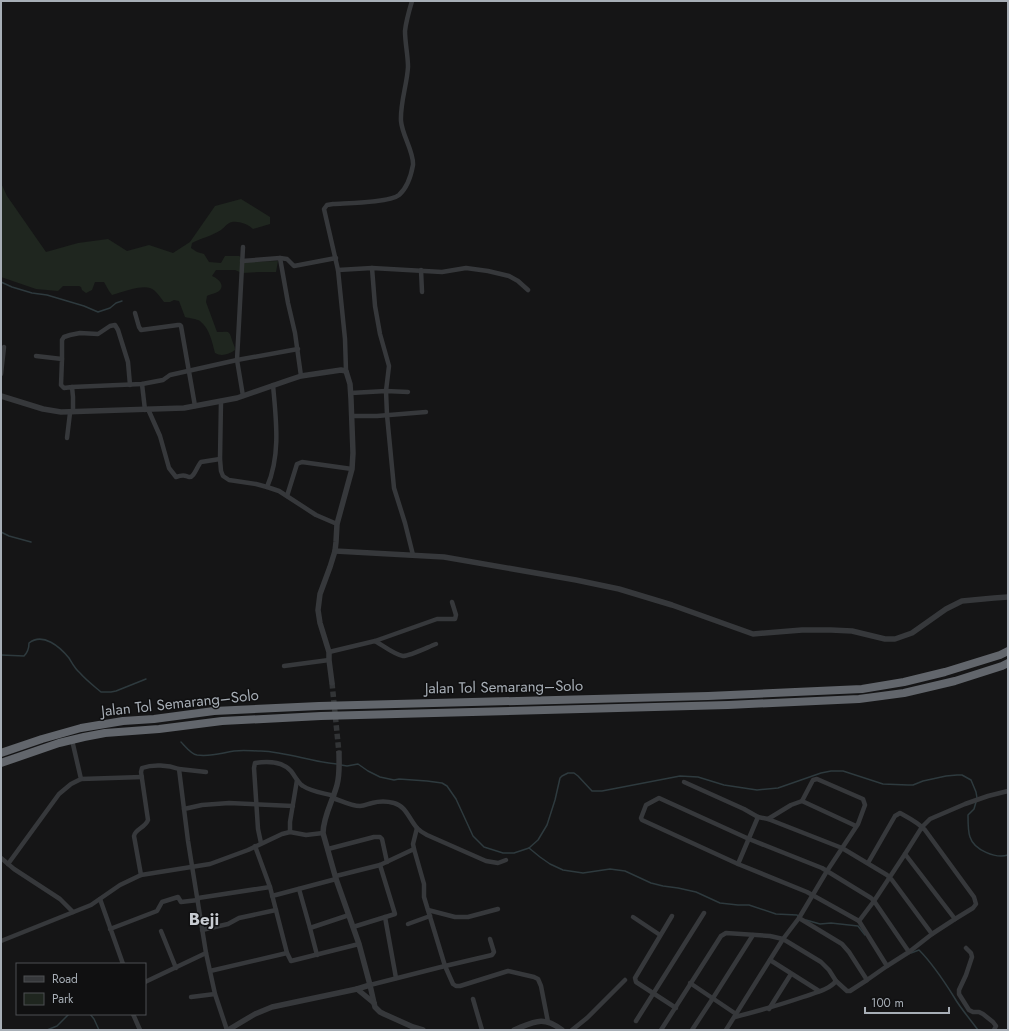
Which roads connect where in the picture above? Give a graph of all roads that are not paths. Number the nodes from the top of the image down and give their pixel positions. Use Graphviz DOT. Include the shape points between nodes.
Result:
graph roads {
  1 [pos="412,1"];
  2 [pos="243,247"];
  3 [pos="280,258"];
  4 [pos="336,258"];
  5 [pos="242,261"];
  6 [pos="372,268"];
  7 [pos="338,270"];
  8 [pos="421,270"];
  9 [pos="528,290"];
  10 [pos="422,292"];
  11 [pos="135,312"];
  12 [pos="4,347"];
  13 [pos="298,349"];
  14 [pos="36,356"];
  15 [pos="62,359"];
  16 [pos="237,360"];
  17 [pos="189,371"];
  18 [pos="346,371"];
  19 [pos="1,374"];
  20 [pos="301,376"];
  21 [pos="142,384"];
  22 [pos="130,385"];
  23 [pos="273,385"];
  24 [pos="72,387"];
  25 [pos="386,392"];
  26 [pos="408,392"];
  27 [pos="351,393"];
  28 [pos="1,396"];
  29 [pos="243,396"];
  30 [pos="221,401"];
  31 [pos="194,406"];
  32 [pos="147,409"];
  33 [pos="426,412"];
  34 [pos="72,413"];
  35 [pos="386,415"];
  36 [pos="352,416"];
  37 [pos="67,438"];
  38 [pos="220,459"];
  39 [pos="352,469"];
  40 [pos="267,487"];
  41 [pos="287,496"];
  42 [pos="337,524"];
  43 [pos="335,551"];
  44 [pos="412,555"];
  45 [pos="1008,597"];
  46 [pos="452,602"];
  47 [pos="375,641"];
  48 [pos="436,644"];
  49 [pos="329,652"];
  50 [pos="1008,652"];
  51 [pos="329,660"];
  52 [pos="1008,663"];
  53 [pos="284,666"];
  54 [pos="332,683"];
  55 [pos="72,740"];
  56 [pos="339,753"];
  57 [pos="1,754"];
  58 [pos="1,763"];
  59 [pos="179,769"];
  60 [pos="206,772"];
  61 [pos="142,777"];
  62 [pos="81,779"];
  63 [pos="297,780"];
  64 [pos="684,782"];
  65 [pos="1008,791"];
  66 [pos="333,797"];
  67 [pos="802,801"];
  68 [pos="256,804"];
  69 [pos="293,806"];
  70 [pos="184,808"];
  71 [pos="758,818"];
  72 [pos="768,818"];
  73 [pos="856,826"];
  74 [pos="922,826"];
  75 [pos="417,828"];
  76 [pos="290,832"];
  77 [pos="324,833"];
  78 [pos="749,839"];
  79 [pos="262,843"];
  80 [pos="255,846"];
  81 [pos="842,848"];
  82 [pos="328,849"];
  83 [pos="414,849"];
  84 [pos="905,854"];
  85 [pos="1,858"];
  86 [pos="506,860"];
  87 [pos="387,862"];
  88 [pos="868,863"];
  89 [pos="8,864"];
  90 [pos="738,864"];
  91 [pos="380,865"];
  92 [pos="192,866"];
  93 [pos="828,871"];
  94 [pos="142,875"];
  95 [pos="889,877"];
  96 [pos="336,878"];
  97 [pos="270,887"];
  98 [pos="299,889"];
  99 [pos="812,895"];
  100 [pos="272,896"];
  101 [pos="100,899"];
  102 [pos="198,899"];
  103 [pos="874,901"];
  104 [pos="498,909"];
  105 [pos="276,910"];
  106 [pos="428,910"];
  107 [pos="73,912"];
  108 [pos="704,913"];
  109 [pos="349,915"];
  110 [pos="430,916"];
  111 [pos="672,916"];
  112 [pos="385,917"];
  113 [pos="633,917"];
  114 [pos="799,918"];
  115 [pos="955,919"];
  116 [pos="859,921"];
  117 [pos="408,924"];
  118 [pos="353,927"];
  119 [pos="310,928"];
  120 [pos="110,929"];
  121 [pos="202,930"];
  122 [pos="161,931"];
  123 [pos="932,934"];
  124 [pos="660,935"];
  125 [pos="753,935"];
  126 [pos="490,939"];
  127 [pos="783,939"];
  128 [pos="1,942"];
  129 [pos="359,944"];
  130 [pos="966,948"];
  131 [pos="909,952"];
  132 [pos="206,953"];
  133 [pos="287,953"];
  134 [pos="318,955"];
  135 [pos="770,960"];
  136 [pos="123,963"];
  137 [pos="445,966"];
  138 [pos="888,966"];
  139 [pos="176,968"];
  140 [pos="210,971"];
  141 [pos="791,974"];
  142 [pos="396,978"];
  143 [pos="625,980"];
  144 [pos="867,980"];
  145 [pos="836,981"];
  146 [pos="146,982"];
  147 [pos="690,983"];
  148 [pos="370,985"];
  149 [pos="357,989"];
  150 [pos="818,991"];
  151 [pos="215,994"];
  152 [pos="654,994"];
  153 [pos="191,997"];
  154 [pos="473,998"];
  155 [pos="713,998"];
  156 [pos="374,1003"];
  157 [pos="676,1008"];
  158 [pos="769,1008"];
  159 [pos="133,1015"];
  160 [pos="736,1016"];
  161 [pos="636,1021"];
  162 [pos="548,1022"];
  163 [pos="140,1030"];
  164 [pos="227,1030"];
  165 [pos="422,1030"];
  166 [pos="482,1030"];
  167 [pos="514,1030"];
  168 [pos="562,1030"];
  169 [pos="572,1030"];
  170 [pos="661,1030"];
  171 [pos="692,1030"];
  172 [pos="726,1030"];
  173 [pos="994,1030"];
  1 -- 4 [label="street" via="405,32 408,66 401,120 412,161 410,179 400,194 391,198 325,207"];
  2 -- 5 [label="street"];
  3 -- 4 [label="street" via="288,259 294,266"];
  3 -- 5 [label="street"];
  3 -- 13 [label="street"];
  4 -- 7 [label="street"];
  5 -- 16 [label="street"];
  6 -- 7 [label="street"];
  6 -- 8 [label="street"];
  6 -- 25 [label="street" via="375,306 389,366"];
  7 -- 18 [label="street"];
  8 -- 9 [label="street" via="442,272 466,268 488,271 510,276"];
  8 -- 10 [label="street"];
  11 -- 17 [label="street" via="142,330 180,325"];
  12 -- 19 [label="street"];
  13 -- 16 [label="street"];
  13 -- 20 [label="street"];
  14 -- 15 [label="street"];
  15 -- 22 [label="street" via="64,337 80,333 98,334 115,325 128,362"];
  15 -- 24 [label="street" via="61,385 64,388"];
  16 -- 17 [label="street"];
  16 -- 29 [label="street"];
  17 -- 21 [label="street"];
  17 -- 31 [label="street"];
  18 -- 20 [label="street"];
  18 -- 27 [label="street"];
  20 -- 23 [label="street"];
  21 -- 22 [label="street"];
  21 -- 32 [label="street"];
  22 -- 24 [label="street"];
  23 -- 29 [label="street"];
  23 -- 40 [label="street" via="276,449 273,471"];
  24 -- 34 [label="street"];
  25 -- 26 [label="street"];
  25 -- 27 [label="street"];
  25 -- 35 [label="street"];
  27 -- 36 [label="street"];
  28 -- 34 [label="street" via="43,409"];
  29 -- 30 [label="street"];
  30 -- 31 [label="street"];
  30 -- 38 [label="street"];
  31 -- 32 [label="street"];
  32 -- 34 [label="street"];
  32 -- 38 [label="street" via="160,436 169,468 176,477 192,477 201,462"];
  33 -- 35 [label="street"];
  34 -- 37 [label="street"];
  35 -- 36 [label="street"];
  35 -- 44 [label="street" via="394,488"];
  36 -- 39 [label="street"];
  38 -- 40 [label="street" via="220,471 229,480"];
  39 -- 41 [label="street" via="299,462"];
  39 -- 42 [label="street"];
  40 -- 41 [label="street"];
  41 -- 42 [label="street" via="316,516"];
  42 -- 43 [label="street"];
  43 -- 44 [label="street"];
  43 -- 49 [label="street" via="318,601 318,614"];
  44 -- 45 [label="street" via="444,557 620,589 753,634 816,630 852,632 895,639 916,631 946,609 962,601"];
  46 -- 47 [label="street" via="455,619 437,619"];
  47 -- 48 [label="street" via="403,656"];
  47 -- 49 [label="street"];
  49 -- 51 [label="street"];
  50 -- 57 [label="highway, Jalan Tol Semarang–Solo" via="945,672 862,689 214,711 81,728"];
  51 -- 53 [label="street"];
  51 -- 54 [label="street"];
  52 -- 55 [label="highway, Jalan Tol Semarang–Solo" via="955,681 904,693 859,699 222,721 106,733"];
  55 -- 58 [label="highway, Jalan Tol Semarang–Solo"];
  55 -- 62 [label="street"];
  56 -- 66 [label="street" via="339,772"];
  59 -- 60 [label="street"];
  59 -- 61 [label="street" via="169,766 144,767 141,770"];
  59 -- 70 [label="street"];
  61 -- 62 [label="street"];
  61 -- 94 [label="street" via="148,820 134,836"];
  62 -- 89 [label="street" via="59,794"];
  63 -- 66 [label="street" via="305,787"];
  63 -- 68 [label="street" via="282,764 255,763"];
  63 -- 69 [label="street"];
  64 -- 71 [label="street"];
  65 -- 74 [label="street" via="976,800 934,817"];
  66 -- 75 [label="street" via="358,806 384,801 394,803 407,812"];
  66 -- 77 [label="street" via="326,816"];
  67 -- 72 [label="street"];
  67 -- 73 [label="street"];
  67 -- 73 [label="street" via="815,779 863,799 865,805"];
  68 -- 69 [label="street"];
  68 -- 70 [label="street" via="229,803"];
  68 -- 79 [label="street"];
  69 -- 76 [label="street"];
  70 -- 92 [label="street"];
  71 -- 72 [label="street"];
  71 -- 78 [label="street"];
  72 -- 81 [label="street"];
  73 -- 81 [label="street"];
  74 -- 84 [label="street"];
  74 -- 88 [label="street" via="900,813 895,816"];
  74 -- 115 [label="street" via="974,896 976,904 973,908"];
  75 -- 83 [label="street"];
  75 -- 86 [label="street" via="427,835 486,861 498,863"];
  76 -- 77 [label="street" via="303,835"];
  76 -- 79 [label="street"];
  77 -- 82 [label="street"];
  78 -- 90 [label="street"];
  78 -- 90 [label="street" via="660,798 646,805 642,820"];
  78 -- 93 [label="street"];
  79 -- 80 [label="street"];
  80 -- 92 [label="street" via="223,860"];
  80 -- 97 [label="street"];
  81 -- 88 [label="street"];
  81 -- 93 [label="street"];
  82 -- 87 [label="street" via="380,837"];
  82 -- 96 [label="street"];
  83 -- 87 [label="street"];
  83 -- 106 [label="street"];
  84 -- 95 [label="street"];
  84 -- 115 [label="street"];
  85 -- 89 [label="street"];
  87 -- 91 [label="street"];
  88 -- 95 [label="street"];
  89 -- 107 [label="street" via="60,899"];
  90 -- 99 [label="street"];
  91 -- 96 [label="street"];
  91 -- 112 [label="street" via="396,913"];
  92 -- 94 [label="street"];
  92 -- 102 [label="street"];
  93 -- 99 [label="street"];
  93 -- 103 [label="street"];
  94 -- 101 [label="street" via="120,885"];
  95 -- 103 [label="street"];
  95 -- 123 [label="street"];
  96 -- 98 [label="street"];
  96 -- 109 [label="street"];
  97 -- 100 [label="street"];
  97 -- 102 [label="street"];
  98 -- 100 [label="street"];
  98 -- 119 [label="street"];
  99 -- 114 [label="street"];
  99 -- 116 [label="street"];
  100 -- 105 [label="street"];
  101 -- 107 [label="street"];
  101 -- 120 [label="street"];
  102 -- 120 [label="street" via="181,902 178,898 162,902 158,911"];
  102 -- 121 [label="street"];
  103 -- 116 [label="street"];
  103 -- 131 [label="street"];
  104 -- 106 [label="street" via="462,917"];
  105 -- 121 [label="street"];
  105 -- 133 [label="street"];
  106 -- 110 [label="street"];
  107 -- 128 [label="street"];
  108 -- 152 [label="street"];
  109 -- 118 [label="street"];
  109 -- 119 [label="street"];
  110 -- 117 [label="street"];
  110 -- 137 [label="street"];
  111 -- 124 [label="street"];
  112 -- 118 [label="street"];
  112 -- 142 [label="street"];
  113 -- 124 [label="street"];
  114 -- 127 [label="street"];
  114 -- 144 [label="street" via="842,944"];
  115 -- 123 [label="street"];
  116 -- 138 [label="street"];
  118 -- 129 [label="street"];
  119 -- 134 [label="street"];
  120 -- 136 [label="street"];
  121 -- 132 [label="street"];
  122 -- 139 [label="street"];
  123 -- 131 [label="street"];
  124 -- 152 [label="street" via="634,978"];
  125 -- 127 [label="street"];
  125 -- 147 [label="street" via="723,934"];
  125 -- 155 [label="street"];
  126 -- 137 [label="street" via="494,952 492,955"];
  127 -- 135 [label="street"];
  127 -- 145 [label="street" via="821,962"];
  129 -- 134 [label="street"];
  129 -- 148 [label="street"];
  130 -- 173 [label="street" via="972,957 959,994 969,1010 981,1013 993,1022 996,1026"];
  131 -- 138 [label="street"];
  132 -- 139 [label="street"];
  132 -- 140 [label="street"];
  133 -- 134 [label="street" via="292,961"];
  133 -- 140 [label="street"];
  135 -- 141 [label="street"];
  135 -- 160 [label="street"];
  137 -- 142 [label="street"];
  137 -- 162 [label="street" via="453,984 458,986 508,971 538,979"];
  138 -- 144 [label="street"];
  139 -- 146 [label="street"];
  140 -- 151 [label="street"];
  141 -- 150 [label="street"];
  141 -- 158 [label="street"];
  142 -- 148 [label="street"];
  143 -- 169 [label="street"];
  144 -- 145 [label="street" via="850,991"];
  145 -- 150 [label="street" via="833,985"];
  147 -- 155 [label="street"];
  147 -- 157 [label="street"];
  148 -- 149 [label="street"];
  148 -- 156 [label="street"];
  149 -- 156 [label="street"];
  149 -- 164 [label="street" via="272,1007"];
  150 -- 158 [label="street"];
  151 -- 153 [label="street"];
  151 -- 164 [label="street"];
  152 -- 157 [label="street"];
  152 -- 161 [label="street"];
  154 -- 166 [label="street"];
  155 -- 160 [label="street"];
  155 -- 171 [label="street"];
  156 -- 165 [label="street" via="380,1012"];
  157 -- 170 [label="street"];
  158 -- 160 [label="street"];
  159 -- 163 [label="street"];
  160 -- 172 [label="street"];
  162 -- 167 [label="street" via="539,1021"];
  162 -- 168 [label="street"];
}
